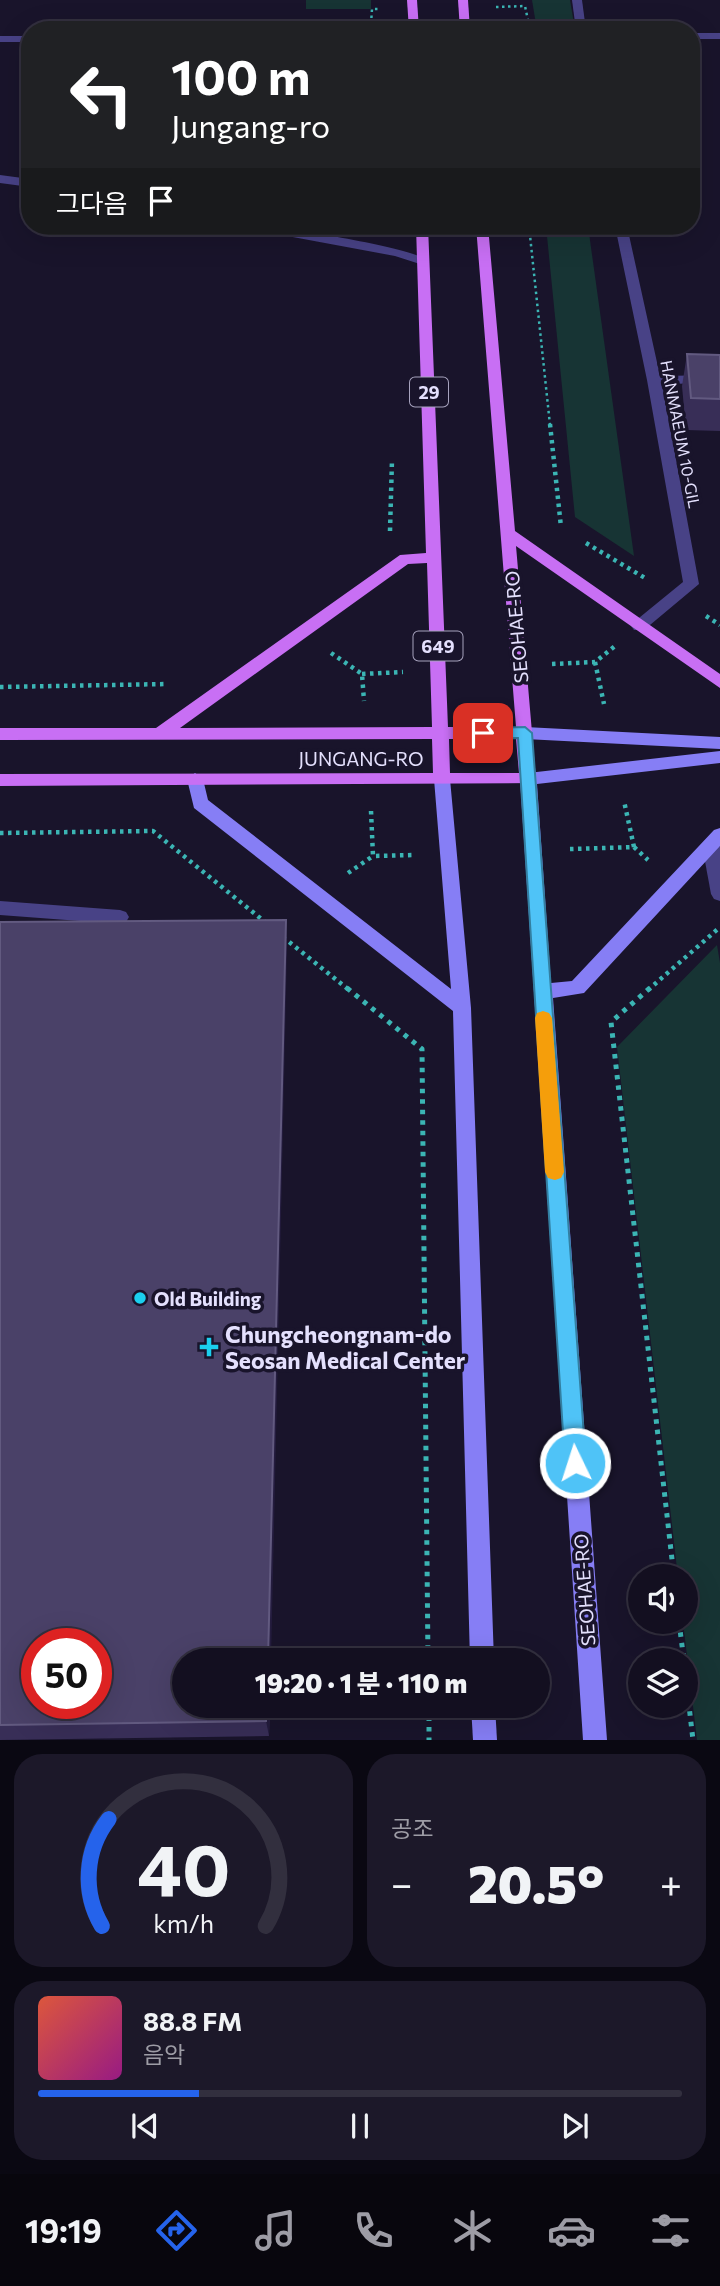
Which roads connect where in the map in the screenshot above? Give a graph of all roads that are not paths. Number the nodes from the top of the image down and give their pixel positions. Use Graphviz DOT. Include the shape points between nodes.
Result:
graph roads {
  1 [pos="412,0"];
  2 [pos="577,0"];
  3 [pos="463,3"];
  4 [pos="413,21"];
  5 [pos="465,21"];
  6 [pos="580,21"];
  7 [pos="700,36"];
  8 [pos="720,36"];
  9 [pos="21,39"];
  10 [pos="0,40"];
  11 [pos="0,179"];
  12 [pos="21,182"];
  13 [pos="302,235"];
  14 [pos="422,235"];
  15 [pos="483,235"];
  16 [pos="623,235"];
  17 [pos="423,261"];
  18 [pos="720,379"];
  19 [pos="654,380"];
  20 [pos="509,534"];
  21 [pos="435,558"];
  22 [pos="639,626"];
  23 [pos="720,682"];
  24 [pos="525,733"];
  25 [pos="0,734"];
  26 [pos="159,734"];
  27 [pos="441,734"];
  28 [pos="720,743"];
  29 [pos="720,757"];
  30 [pos="195,779"];
  31 [pos="442,779"];
  32 [pos="528,779"];
  33 [pos="0,780"];
  34 [pos="716,840"];
  35 [pos="720,894"];
  36 [pos="0,908"];
  37 [pos="120,917"];
  38 [pos="541,991"];
  39 [pos="462,1007"];
  40 [pos="482,1648"];
  41 [pos="482,1718"];
  42 [pos="484,1718"];
  43 [pos="475,1740"];
  44 [pos="485,1740"];
  45 [pos="595,1740"];
  1 -- 4 [label="main road"];
  2 -- 6 [label="street"];
  3 -- 5 [label="main road"];
  7 -- 8 [label="street"];
  9 -- 10 [label="street"];
  11 -- 12 [label="street"];
  13 -- 17 [label="street"];
  14 -- 17 [label="main road, 29"];
  15 -- 20 [label="main road, SEOHAE-RO"];
  16 -- 19 [label="street, HANMAEUM 10-GIL"];
  17 -- 21 [label="main road, 29"];
  18 -- 19 [label="street"];
  19 -- 22 [label="street, HANMAEUM 10-GIL" via="691,584"];
  20 -- 22 [label="main road"];
  20 -- 24 [label="main road, SEOHAE-RO"];
  21 -- 26 [label="main road" via="405,559"];
  21 -- 27 [label="main road, 649"];
  22 -- 23 [label="main road"];
  24 -- 27 [label="main road, JUNGANG-RO"];
  24 -- 28 [label="main road, JUNGANG-RO"];
  24 -- 32 [label="main road, SEOHAE-RO"];
  25 -- 26 [label="main road, JUNGANG-RO"];
  26 -- 27 [label="main road, JUNGANG-RO"];
  27 -- 31 [label="main road, 649"];
  29 -- 32 [label="main road, JUNGANG-RO"];
  30 -- 31 [label="main road, JUNGANG-RO"];
  30 -- 33 [label="main road, JUNGANG-RO"];
  30 -- 39 [label="main road" via="200,803"];
  31 -- 32 [label="main road, JUNGANG-RO"];
  31 -- 39 [label="main road, 649"];
  32 -- 38 [label="main road, SEOHAE-RO"];
  34 -- 35 [label="street"];
  34 -- 38 [label="main road" via="577,988"];
  36 -- 37 [label="street"];
  38 -- 45 [label="main road, SEOHAE-RO"];
  39 -- 40 [label="main road, 649"];
  41 -- 43 [label="street"];
  42 -- 44 [label="main road"];
}
